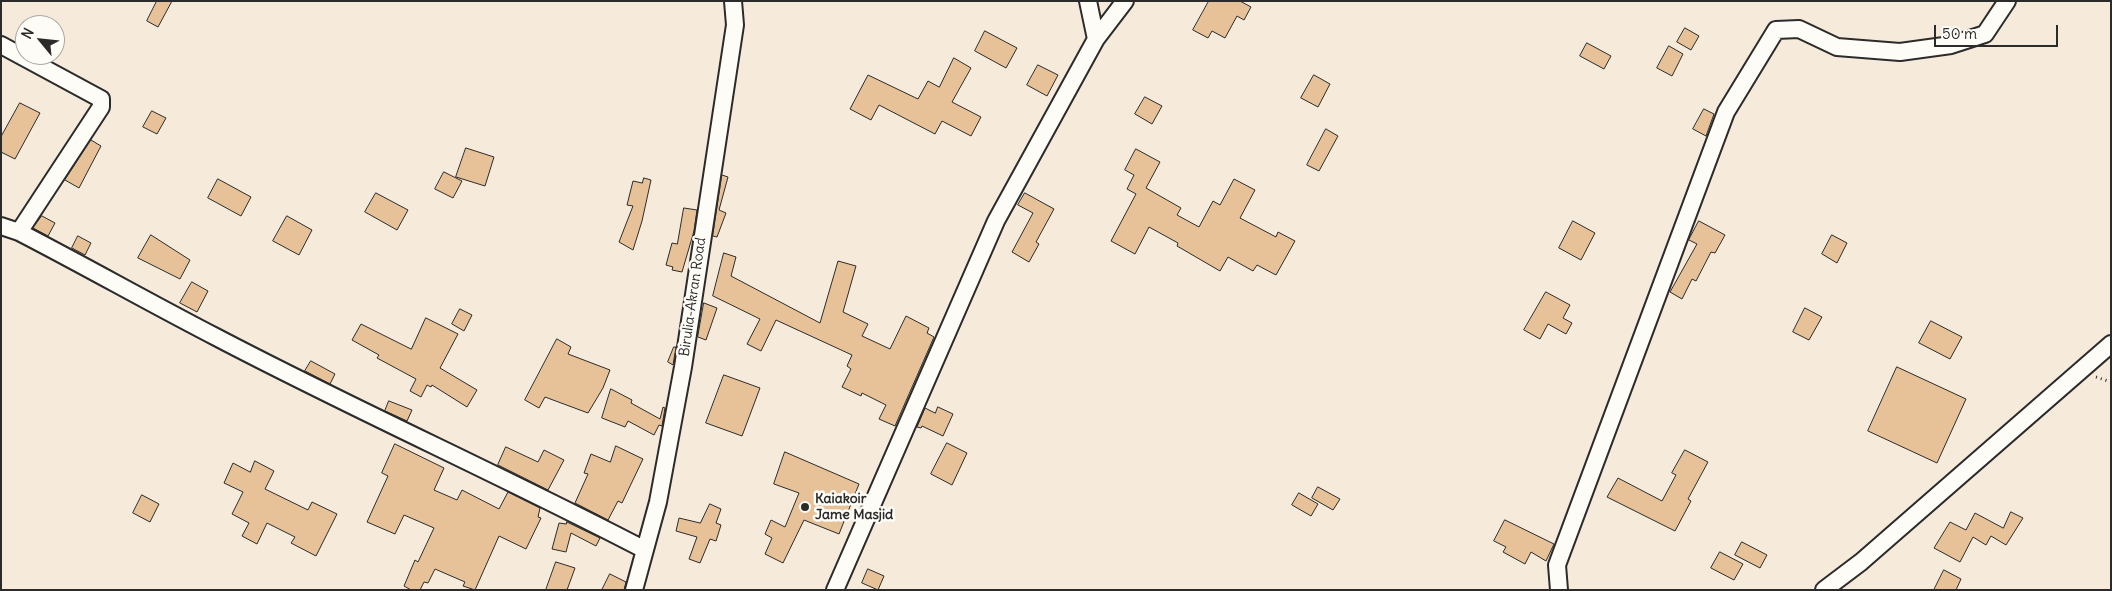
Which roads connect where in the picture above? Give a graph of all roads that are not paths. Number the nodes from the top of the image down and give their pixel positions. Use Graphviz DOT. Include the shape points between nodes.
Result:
graph roads {
  1 [pos="734,1"];
  2 [pos="1088,1"];
  3 [pos="1125,1"];
  4 [pos="2007,1"];
  5 [pos="1096,39"];
  6 [pos="1,45"];
  7 [pos="1,226"];
  8 [pos="19,232"];
  9 [pos="2111,344"];
  10 [pos="645,550"];
  11 [pos="634,590"];
  12 [pos="835,590"];
  13 [pos="1559,590"];
  14 [pos="1824,590"];
  1 -- 10 [label="street, Birulia-Akran Road" via="735,25 683,367 658,502"];
  2 -- 5 [label="street"];
  3 -- 5 [label="street"];
  4 -- 13 [label="street" via="1985,34 1952,46 1900,52 1837,47 1799,29 1776,30 1726,112 1557,565"];
  5 -- 12 [label="street" via="996,221"];
  6 -- 8 [label="street" via="101,99 101,107"];
  7 -- 8 [label="street"];
  8 -- 10 [label="street" via="216,337"];
  9 -- 14 [label="street" via="1861,562"];
  10 -- 11 [label="street, Birulia-Akran Road"];
}
